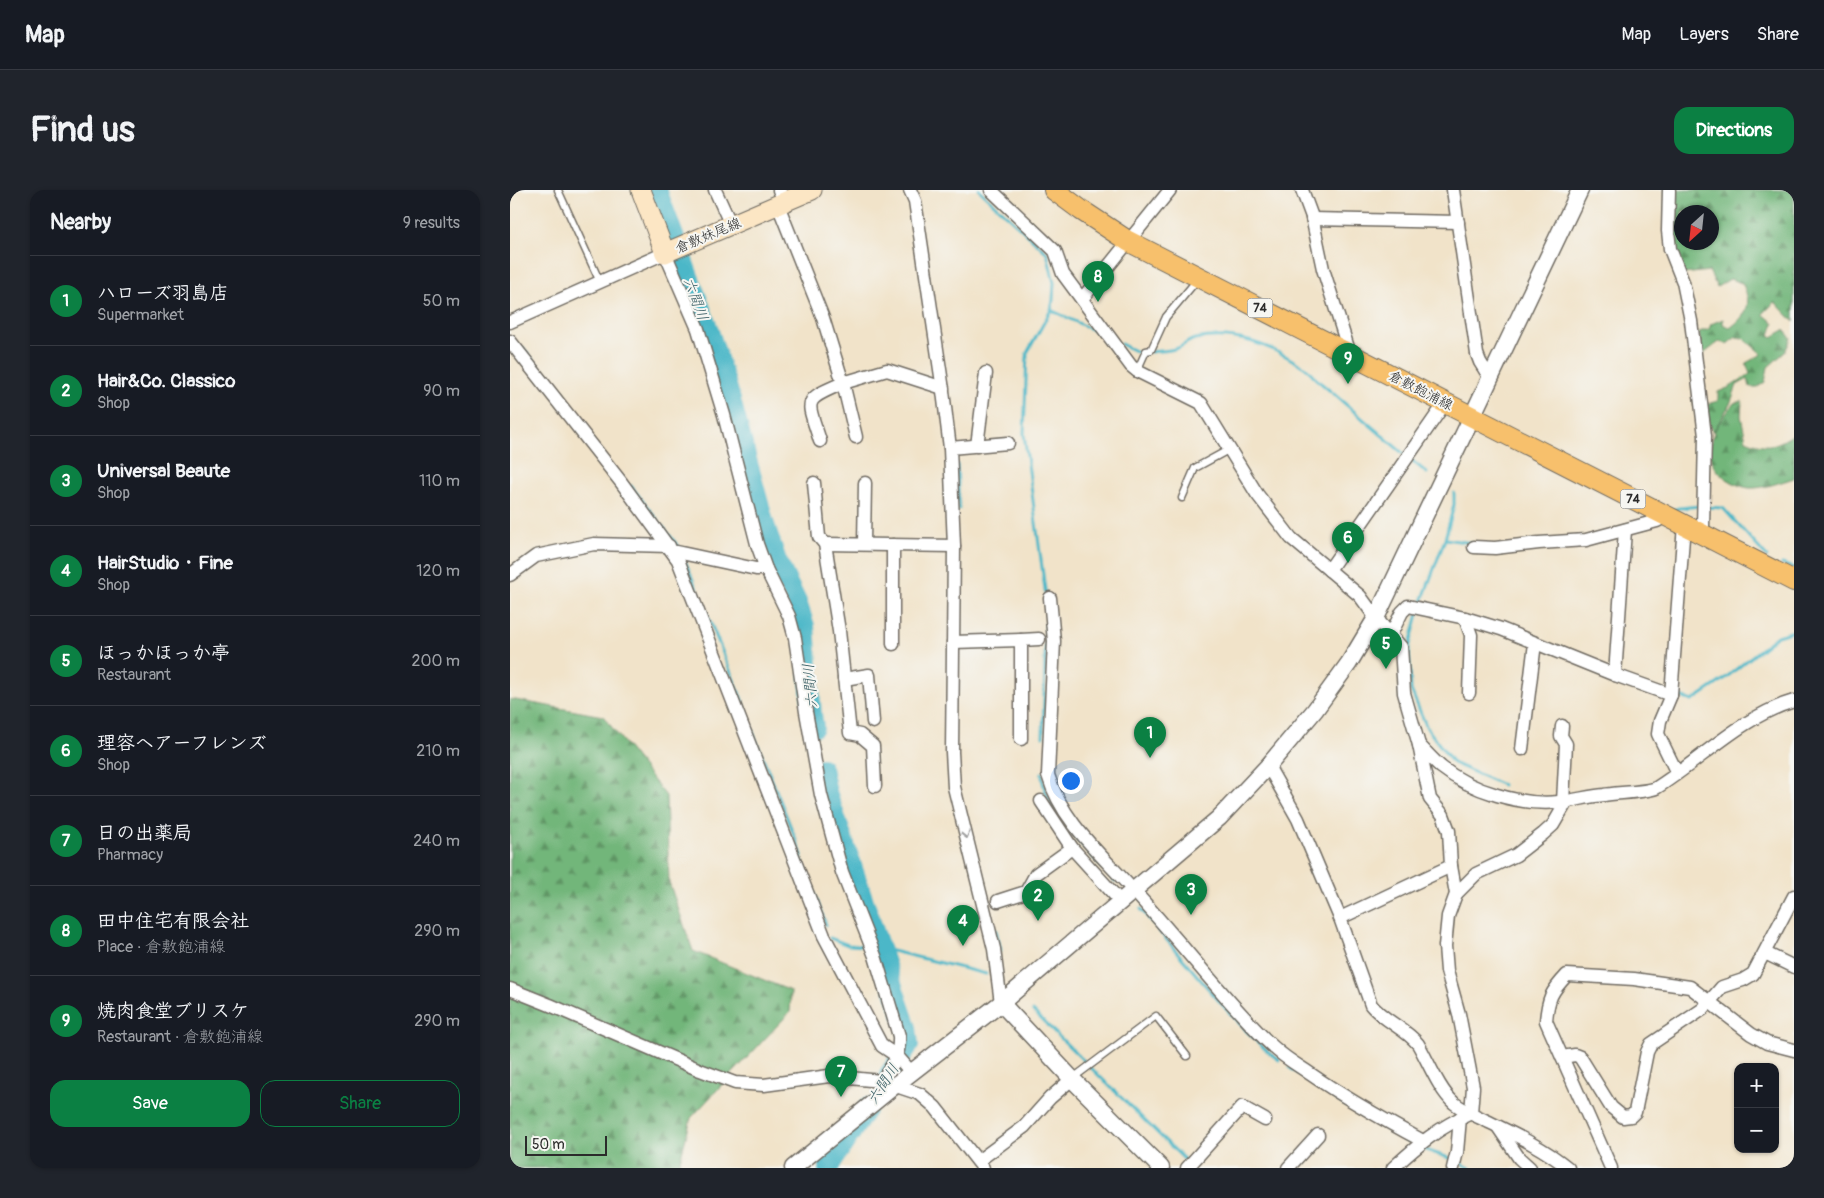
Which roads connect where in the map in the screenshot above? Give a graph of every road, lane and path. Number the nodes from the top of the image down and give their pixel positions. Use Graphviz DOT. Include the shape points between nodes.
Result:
graph roads {
  1 [pos="558,190"];
  2 [pos="641,190"];
  3 [pos="715,190"];
  4 [pos="812,190"];
  5 [pos="910,190"];
  6 [pos="991,190"];
  7 [pos="1054,190"];
  8 [pos="1170,190"];
  9 [pos="1302,190"];
  10 [pos="1453,190"];
  11 [pos="1580,190"];
  12 [pos="1669,190"];
  13 [pos="781,199"];
  14 [pos="1312,219"];
  15 [pos="1458,222"];
  16 [pos="731,225"];
  17 [pos="1128,240"];
  18 [pos="672,250"];
  19 [pos="1200,277"];
  20 [pos="600,282"];
  21 [pos="1082,299"];
  22 [pos="510,322"];
  23 [pos="510,341"];
  24 [pos="1350,354"];
  25 [pos="1137,371"];
  26 [pos="986,373"];
  27 [pos="1490,378"];
  28 [pos="843,383"];
  29 [pos="943,388"];
  30 [pos="1445,403"];
  31 [pos="1472,416"];
  32 [pos="856,437"];
  33 [pos="820,441"];
  34 [pos="1008,443"];
  35 [pos="977,446"];
  36 [pos="954,448"];
  37 [pos="1230,449"];
  38 [pos="814,482"];
  39 [pos="865,484"];
  40 [pos="1182,498"];
  41 [pos="1666,516"];
  42 [pos="1693,529"];
  43 [pos="1625,530"];
  44 [pos="825,544"];
  45 [pos="864,544"];
  46 [pos="893,545"];
  47 [pos="954,546"];
  48 [pos="1474,547"];
  49 [pos="670,549"];
  50 [pos="766,569"];
  51 [pos="1329,570"];
  52 [pos="510,575"];
  53 [pos="1792,575"];
  54 [pos="1050,598"];
  55 [pos="1376,618"];
  56 [pos="1465,618"];
  57 [pos="1391,634"];
  58 [pos="1021,640"];
  59 [pos="1039,640"];
  60 [pos="956,642"];
  61 [pos="1535,643"];
  62 [pos="893,644"];
  63 [pos="1614,675"];
  64 [pos="844,679"];
  65 [pos="1469,693"];
  66 [pos="1671,695"];
  67 [pos="1794,701"];
  68 [pos="874,722"];
  69 [pos="1562,726"];
  70 [pos="1021,739"];
  71 [pos="1419,745"];
  72 [pos="1522,749"];
  73 [pos="1268,766"];
  74 [pos="1445,769"];
  75 [pos="1677,772"];
  76 [pos="875,786"];
  77 [pos="1428,788"];
  78 [pos="1041,801"];
  79 [pos="1565,801"];
  80 [pos="1072,848"];
  81 [pos="1450,866"];
  82 [pos="1134,891"];
  83 [pos="1456,894"];
  84 [pos="1794,896"];
  85 [pos="998,901"];
  86 [pos="1121,902"];
  87 [pos="1340,918"];
  88 [pos="1765,953"];
  89 [pos="1794,967"];
  90 [pos="510,989"];
  91 [pos="1710,1001"];
  92 [pos="1000,1003"];
  93 [pos="1794,1050"];
  94 [pos="897,1056"];
  95 [pos="1187,1056"];
  96 [pos="1562,1057"];
  97 [pos="910,1072"];
  98 [pos="1079,1074"];
  99 [pos="888,1083"];
  100 [pos="1466,1116"];
  101 [pos="1265,1120"];
  102 [pos="1497,1126"];
  103 [pos="1318,1135"];
  104 [pos="1418,1145"];
  105 [pos="1454,1163"];
  106 [pos="980,1165"];
  107 [pos="1190,1165"];
  108 [pos="793,1168"];
  109 [pos="1161,1168"];
  110 [pos="1288,1168"];
  111 [pos="1393,1168"];
  112 [pos="1530,1168"];
  113 [pos="1568,1168"];
  114 [pos="1611,1168"];
  1 -- 20 [label="lane"];
  2 -- 18 [label="main road, 倉敷妹尾線"];
  3 -- 16 [label="street"];
  4 -- 13 [label="main road, 倉敷妹尾線"];
  5 -- 29 [label="street"];
  6 -- 21 [label="street" via="1055,251 1063,274"];
  7 -- 17 [label="main road, 倉敷飽浦線 / 74"];
  8 -- 17 [label="street"];
  9 -- 14 [label="street"];
  10 -- 15 [label="street"];
  11 -- 27 [label="street"];
  12 -- 42 [label="street" via="1670,249 1691,321 1704,436 1704,507"];
  13 -- 16 [label="main road, 倉敷妹尾線"];
  13 -- 28 [label="street"];
  14 -- 15 [label="street"];
  14 -- 24 [label="street" via="1323,269"];
  15 -- 27 [label="street" via="1477,354"];
  16 -- 18 [label="main road, 倉敷妹尾線"];
  17 -- 19 [label="main road, 倉敷飽浦線 / 74"];
  17 -- 21 [label="street"];
  18 -- 20 [label="street"];
  18 -- 50 [label="street" via="724,416"];
  19 -- 24 [label="main road, 倉敷飽浦線 / 74"];
  19 -- 25 [label="lane" via="1166,317"];
  20 -- 22 [label="street"];
  21 -- 25 [label="street"];
  23 -- 49 [label="street"];
  24 -- 30 [label="main road, 倉敷飽浦線 / 74"];
  25 -- 37 [label="street" via="1201,403"];
  26 -- 35 [label="street"];
  27 -- 31 [label="street"];
  28 -- 29 [label="street" via="887,370"];
  28 -- 32 [label="street"];
  28 -- 33 [label="street" via="811,399 809,406"];
  29 -- 36 [label="street"];
  30 -- 31 [label="main road, 倉敷飽浦線 / 74"];
  30 -- 51 [label="street"];
  31 -- 41 [label="main road, 倉敷飽浦線 / 74"];
  31 -- 55 [label="street"];
  34 -- 35 [label="street"];
  35 -- 36 [label="street"];
  36 -- 47 [label="street"];
  37 -- 40 [label="lane" via="1195,468"];
  37 -- 51 [label="street" via="1257,494 1291,538"];
  38 -- 44 [label="street" via="819,536"];
  39 -- 45 [label="street"];
  41 -- 42 [label="main road, 倉敷飽浦線 / 74"];
  41 -- 43 [label="street"];
  42 -- 53 [label="main road, 倉敷飽浦線 / 74"];
  42 -- 66 [label="street"];
  43 -- 48 [label="street" via="1586,540"];
  43 -- 63 [label="street"];
  44 -- 45 [label="street"];
  44 -- 64 [label="street"];
  45 -- 46 [label="street"];
  46 -- 47 [label="street"];
  46 -- 62 [label="street"];
  47 -- 60 [label="street"];
  49 -- 50 [label="street"];
  49 -- 52 [label="street" via="594,544 536,556"];
  49 -- 94 [label="street" via="678,560 824,936 882,1046"];
  50 -- 94 [label="street" via="789,616 795,638 821,795 842,872 875,956 899,1036"];
  51 -- 55 [label="street" via="1360,596"];
  54 -- 82 [label="street" via="1054,641 1048,775 1066,814"];
  55 -- 57 [label="street"];
  55 -- 73 [label="street" via="1314,710"];
  56 -- 57 [label="street" via="1408,606"];
  56 -- 61 [label="street"];
  56 -- 65 [label="street" via="1471,635"];
  57 -- 71 [label="street" via="1401,647 1404,693"];
  58 -- 59 [label="street"];
  58 -- 60 [label="street"];
  58 -- 70 [label="street"];
  60 -- 92 [label="street, one-way" via="954,787 994,949"];
  61 -- 63 [label="street"];
  61 -- 72 [label="street"];
  63 -- 66 [label="street"];
  64 -- 68 [label="street" via="869,675"];
  64 -- 76 [label="street" via="850,733 860,735 873,746"];
  66 -- 75 [label="street" via="1660,720 1658,734"];
  67 -- 75 [label="street" via="1766,713"];
  69 -- 79 [label="street" via="1561,736 1566,744"];
  71 -- 74 [label="street"];
  71 -- 77 [label="street"];
  73 -- 82 [label="street" via="1219,818"];
  73 -- 87 [label="street" via="1298,819"];
  74 -- 77 [label="street"];
  74 -- 79 [label="street" via="1499,796 1533,803"];
  75 -- 79 [label="street" via="1654,789"];
  77 -- 81 [label="street" via="1430,799 1443,815 1448,831"];
  78 -- 80 [label="street"];
  79 -- 83 [label="street" via="1553,825 1544,834 1516,855 1476,874"];
  80 -- 85 [label="street" via="1036,874 1026,892"];
  80 -- 86 [label="street"];
  81 -- 83 [label="street"];
  81 -- 87 [label="street"];
  82 -- 86 [label="street"];
  82 -- 104 [label="street" via="1247,1021 1278,1051"];
  83 -- 100 [label="street" via="1448,916 1445,946 1473,1087"];
  84 -- 88 [label="street"];
  86 -- 92 [label="street"];
  87 -- 100 [label="street" via="1372,1005 1418,1044 1445,1093"];
  88 -- 89 [label="street"];
  88 -- 91 [label="street" via="1753,974 1722,987"];
  90 -- 99 [label="street" via="734,1082 764,1085 829,1076"];
  91 -- 93 [label="street" via="1751,1034 1767,1043"];
  91 -- 96 [label="street" via="1690,987 1634,979 1566,975 1548,1000 1546,1020"];
  91 -- 96 [label="street" via="1651,1044 1635,1112 1631,1116 1623,1117 1611,1108 1580,1057"];
  92 -- 97 [label="street"];
  92 -- 98 [label="street"];
  94 -- 97 [label="street"];
  94 -- 99 [label="street"];
  95 -- 98 [label="lane" via="1156,1016"];
  96 -- 114 [label="street"];
  97 -- 99 [label="street"];
  98 -- 106 [label="street"];
  98 -- 109 [label="street"];
  99 -- 106 [label="street" via="920,1094 935,1107"];
  99 -- 108 [label="street"];
  100 -- 102 [label="street"];
  100 -- 104 [label="street"];
  100 -- 105 [label="street"];
  101 -- 107 [label="street" via="1242,1107"];
  102 -- 112 [label="street"];
  102 -- 113 [label="street"];
  103 -- 110 [label="street"];
  104 -- 111 [label="street"];
}
